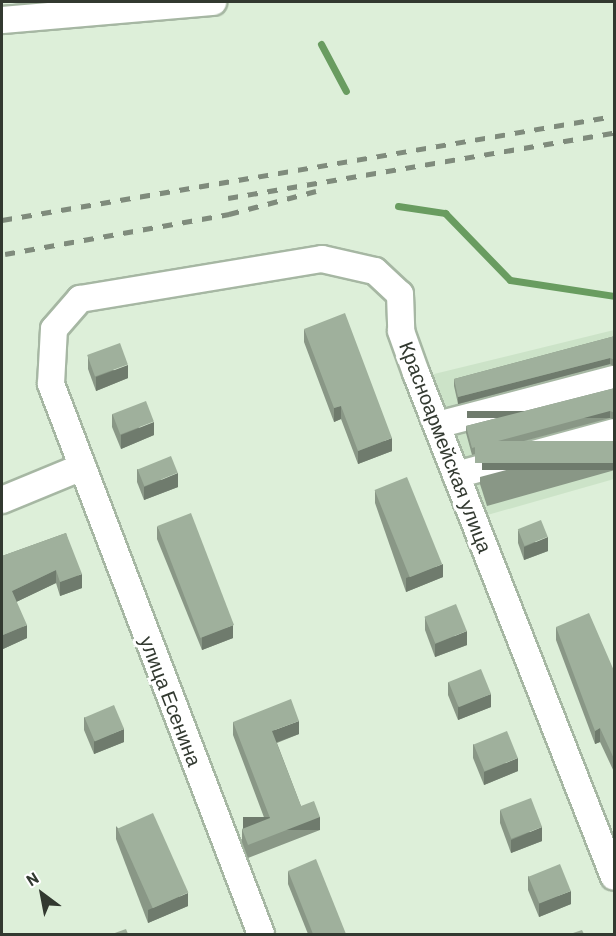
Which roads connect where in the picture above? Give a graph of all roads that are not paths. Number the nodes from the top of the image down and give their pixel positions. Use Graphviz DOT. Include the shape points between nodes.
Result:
graph roads {
  1 [pos="213,2"];
  2 [pos="2,20"];
  3 [pos="615,379"];
  4 [pos="437,425"];
  5 [pos="615,432"];
  6 [pos="82,467"];
  7 [pos="456,475"];
  8 [pos="2,500"];
  9 [pos="615,877"];
  10 [pos="261,934"];
  1 -- 2 [label="street"];
  3 -- 4 [label="street"];
  4 -- 6 [label="street, Красноармейская улица" via="401,331 400,294 375,271 322,259 80,299 54,329 51,384"];
  4 -- 7 [label="street, Красноармейская улица"];
  5 -- 7 [label="street"];
  6 -- 8 [label="street"];
  6 -- 10 [label="street, улица Есенина"];
  7 -- 9 [label="street, Красноармейская улица"];
}
